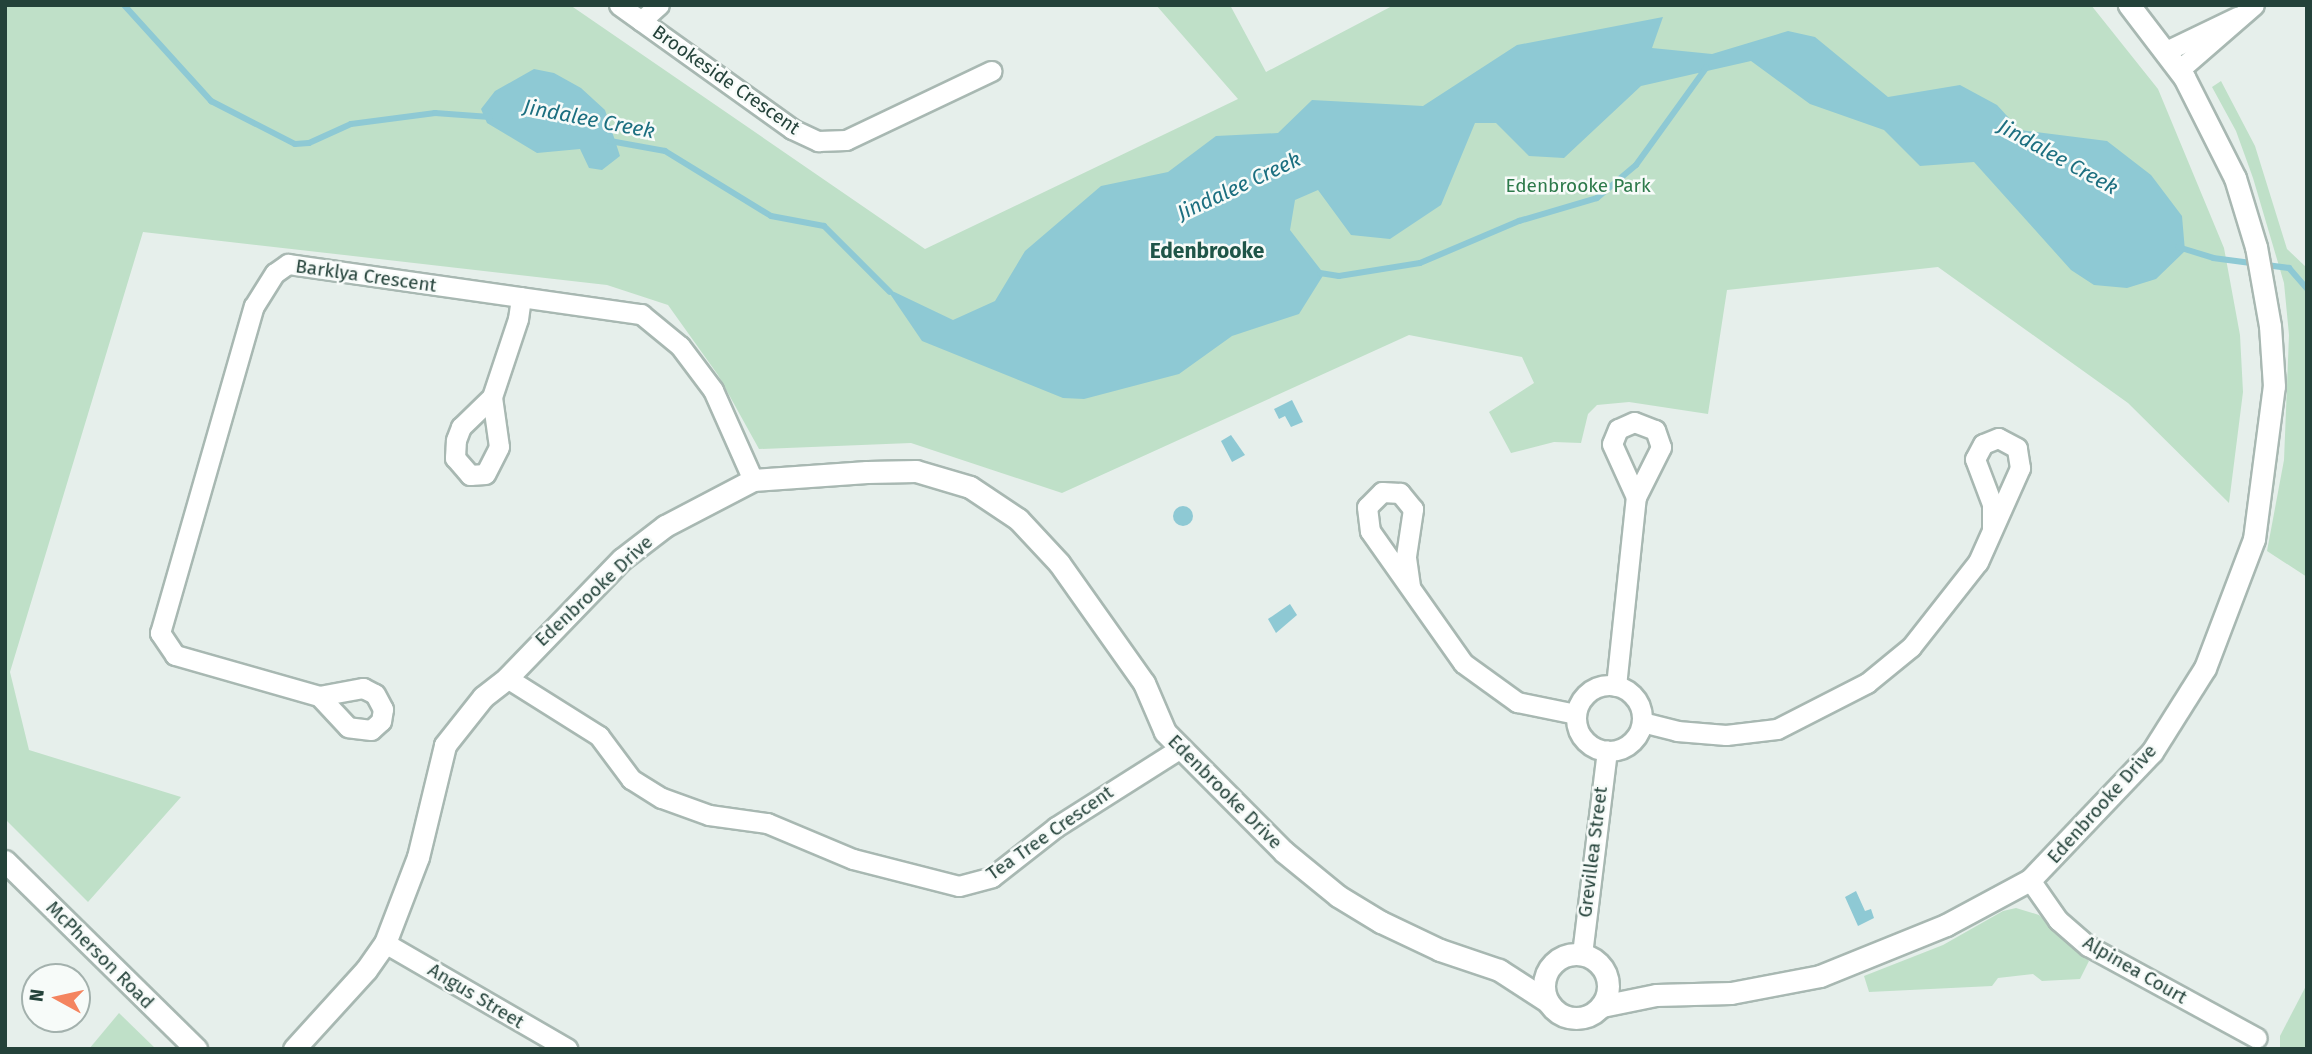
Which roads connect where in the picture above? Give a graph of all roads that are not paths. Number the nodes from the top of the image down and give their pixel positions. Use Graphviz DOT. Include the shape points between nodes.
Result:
graph roads {
  1 [pos="619,5"];
  2 [pos="659,5"];
  3 [pos="2129,5"];
  4 [pos="2246,11"];
  5 [pos="641,21"];
  6 [pos="2166,51"];
  7 [pos="2179,70"];
  8 [pos="991,71"];
  9 [pos="521,297"];
  10 [pos="492,397"];
  11 [pos="752,480"];
  12 [pos="1636,497"];
  13 [pos="1993,529"];
  14 [pos="1410,586"];
  15 [pos="507,678"];
  16 [pos="1616,685"];
  17 [pos="319,696"];
  18 [pos="1576,714"];
  19 [pos="1642,722"];
  20 [pos="1179,749"];
  21 [pos="1606,751"];
  22 [pos="5,861"];
  23 [pos="2030,880"];
  24 [pos="384,943"];
  25 [pos="1582,954"];
  26 [pos="1549,968"];
  27 [pos="1499,970"];
  28 [pos="1606,974"];
  29 [pos="1656,995"];
  30 [pos="1547,1001"];
  31 [pos="1602,1006"];
  32 [pos="2257,1038"];
  33 [pos="196,1049"];
  34 [pos="294,1049"];
  35 [pos="568,1049"];
  1 -- 5 [label="street, Brookeside Crescent"];
  2 -- 5 [label="street"];
  3 -- 6 [label="street, Edenbrooke Drive"];
  4 -- 6 [label="street"];
  4 -- 7 [label="street"];
  5 -- 8 [label="street, Brookeside Crescent" via="792,129 818,141 846,140"];
  6 -- 7 [label="street, Edenbrooke Drive"];
  7 -- 23 [label="street, Edenbrooke Drive" via="2235,178 2256,247 2270,326 2274,386 2254,539 2204,668 2151,752"];
  9 -- 10 [label="street"];
  9 -- 11 [label="street, Barklya Crescent" via="612,308 641,314 656,324 713,390"];
  9 -- 17 [label="street, Barklya Crescent" via="288,264 275,273 254,306 160,633 175,655"];
  11 -- 15 [label="street, Edenbrooke Drive" via="664,526 622,559"];
  11 -- 20 [label="street, Edenbrooke Drive" via="916,471 970,487 1018,519 1059,564 1144,683 1165,732"];
  12 -- 16 [label="street"];
  13 -- 19 [label="street" via="1978,562 1911,647 1821,710 1777,729 1729,736"];
  14 -- 18 [label="street" via="1475,676 1522,705"];
  15 -- 20 [label="street, Tea Tree Crescent" via="598,736 631,779 662,797 709,815 767,823 853,859 959,886 992,877 1056,827"];
  15 -- 24 [label="street, Edenbrooke Drive" via="483,697 445,745 418,857"];
  16 -- 18 [label="street" via="1590,691"];
  16 -- 19 [label="street" via="1636,699"];
  18 -- 21 [label="street" via="1583,739"];
  19 -- 21 [label="street" via="1633,741"];
  20 -- 27 [label="street, Edenbrooke Drive" via="1255,825 1338,896 1416,940"];
  21 -- 25 [label="street, Grevillea Street"];
  22 -- 33 [label="street, McPherson Road"];
  23 -- 29 [label="street, Edenbrooke Drive" via="1946,925 1846,968 1731,993"];
  23 -- 32 [label="street, Alpinea Court" via="2058,920 2088,946"];
  24 -- 34 [label="street, Edenbrooke Drive" via="366,970"];
  24 -- 35 [label="street, Angus Street"];
  25 -- 26 [label="street" via="1565,956"];
  25 -- 28 [label="street"];
  26 -- 27 [label="street, Edenbrooke Drive"];
  26 -- 30 [label="street" via="1544,979"];
  27 -- 30 [label="street, Edenbrooke Drive"];
  28 -- 29 [label="street, Edenbrooke Drive"];
  28 -- 31 [label="street"];
  29 -- 31 [label="street, Edenbrooke Drive"];
  30 -- 31 [label="street" via="1572,1018 1588,1016"];
}
